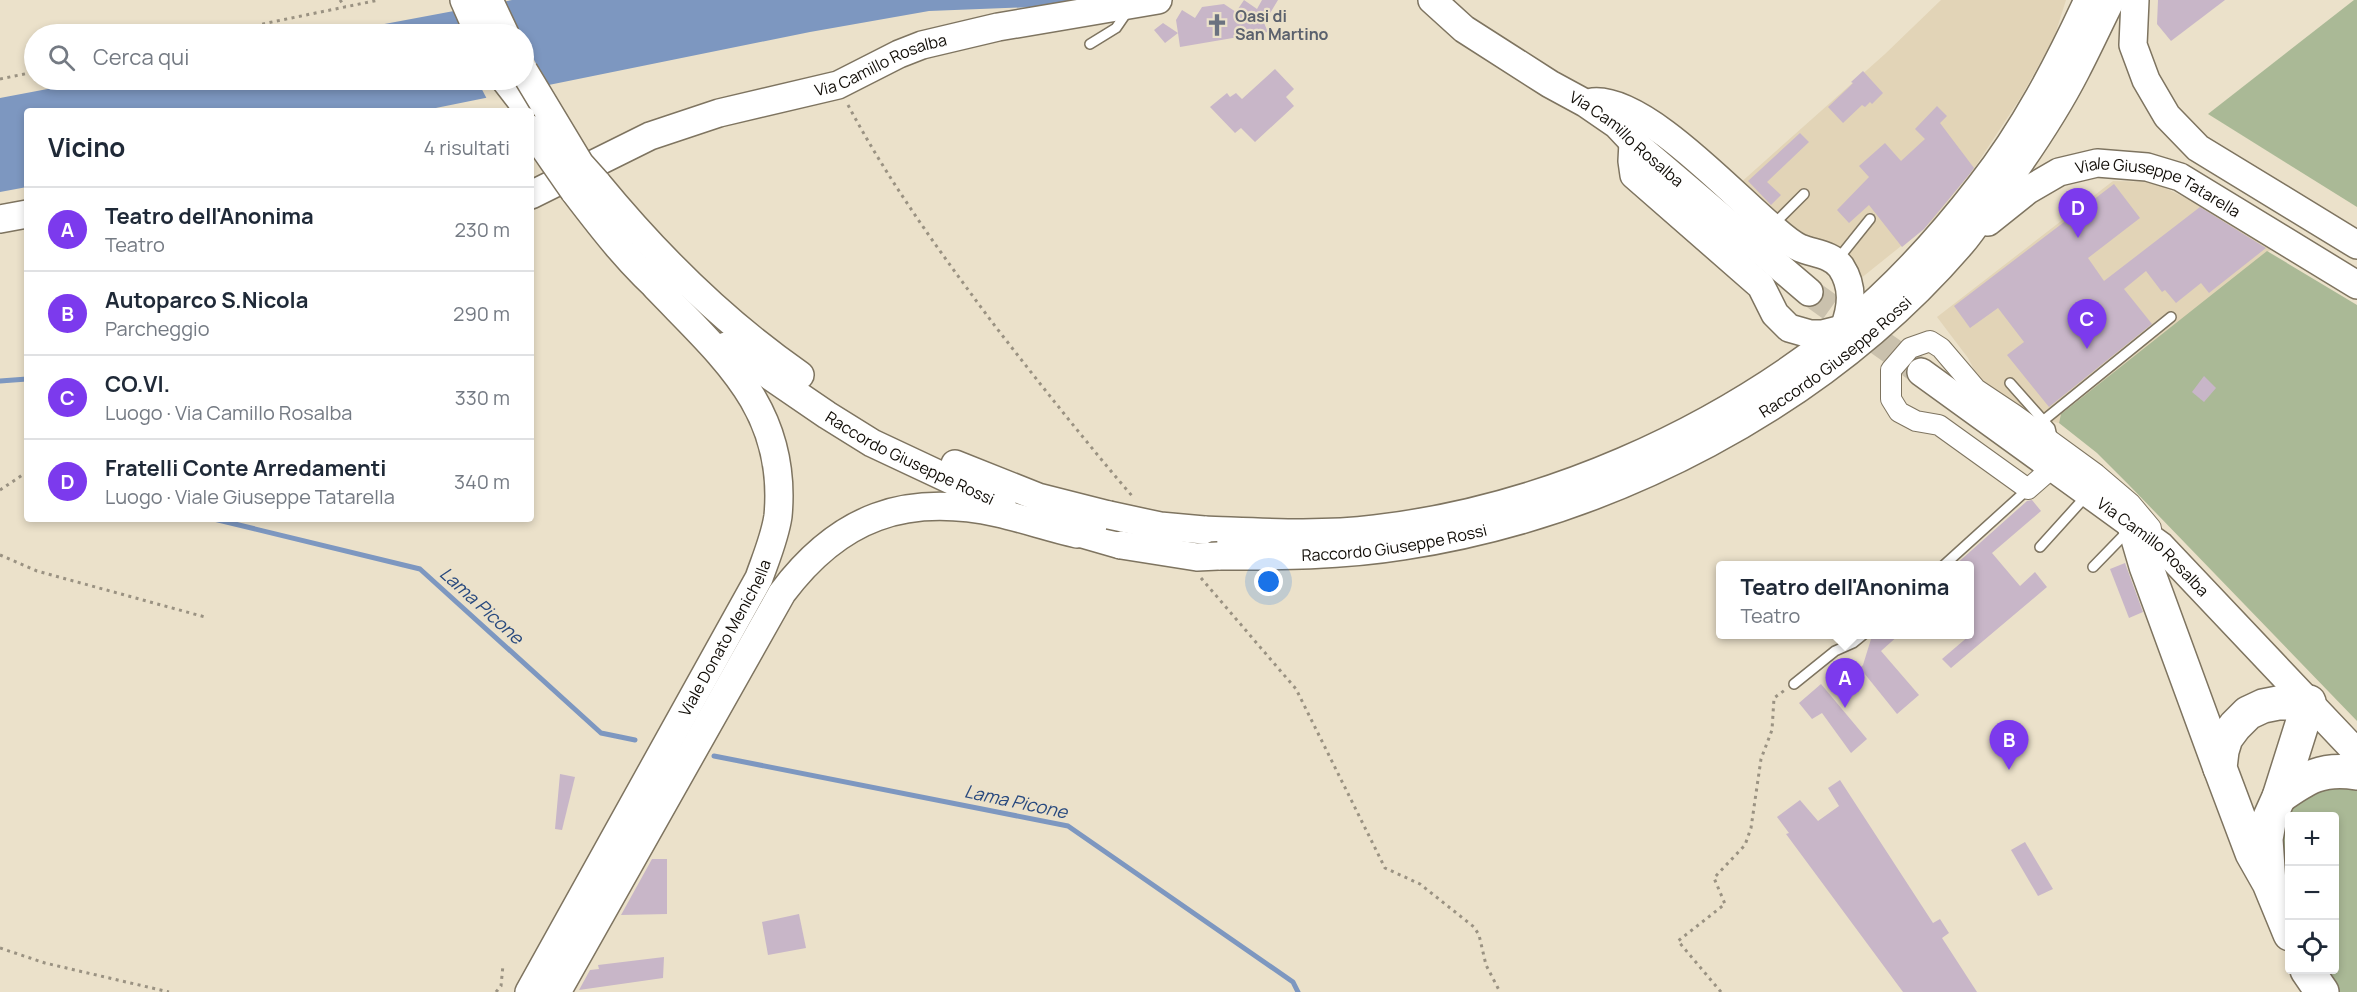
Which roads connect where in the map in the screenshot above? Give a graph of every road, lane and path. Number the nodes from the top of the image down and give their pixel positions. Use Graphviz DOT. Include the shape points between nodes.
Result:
graph roads {
  1 [pos="340,0"];
  2 [pos="379,0"];
  3 [pos="464,0"];
  4 [pos="489,0"];
  5 [pos="1158,0"];
  6 [pos="1432,0"];
  7 [pos="2088,0"];
  8 [pos="2111,0"];
  9 [pos="2135,0"];
  10 [pos="1132,5"];
  11 [pos="345,7"];
  12 [pos="263,24"];
  13 [pos="475,24"];
  14 [pos="500,24"];
  15 [pos="1090,44"];
  16 [pos="24,74"];
  17 [pos="0,79"];
  18 [pos="838,85"];
  19 [pos="534,89"];
  20 [pos="508,90"];
  21 [pos="511,90"];
  22 [pos="1585,103"];
  23 [pos="518,108"];
  24 [pos="527,108"];
  25 [pos="534,117"];
  26 [pos="534,132"];
  27 [pos="1633,142"];
  28 [pos="585,181"];
  29 [pos="534,193"];
  30 [pos="1804,194"];
  31 [pos="24,215"];
  32 [pos="0,219"];
  33 [pos="1870,219"];
  34 [pos="1772,227"];
  35 [pos="1961,243"];
  36 [pos="2357,245"];
  37 [pos="1836,261"];
  38 [pos="2357,285"];
  39 [pos="656,287"];
  40 [pos="1809,292"];
  41 [pos="2171,317"];
  42 [pos="1844,328"];
  43 [pos="1921,372"];
  44 [pos="2010,382"];
  45 [pos="2044,420"];
  46 [pos="2053,456"];
  47 [pos="24,474"];
  48 [pos="2028,489"];
  49 [pos="0,490"];
  50 [pos="2089,493"];
  51 [pos="1133,498"];
  52 [pos="1404,525"];
  53 [pos="2134,525"];
  54 [pos="1077,534"];
  55 [pos="1468,534"];
  56 [pos="2161,546"];
  57 [pos="2040,547"];
  58 [pos="1334,554"];
  59 [pos="0,555"];
  60 [pos="1949,561"];
  61 [pos="2093,567"];
  62 [pos="1195,571"];
  63 [pos="205,617"];
  64 [pos="1857,639"];
  65 [pos="1794,684"];
  66 [pos="2309,702"];
  67 [pos="2357,753"];
  68 [pos="2220,768"];
  69 [pos="2357,773"];
  70 [pos="2278,797"];
  71 [pos="2269,883"];
  72 [pos="2285,924"];
  73 [pos="0,948"];
  74 [pos="503,965"];
  75 [pos="2310,974"];
  76 [pos="169,992"];
  77 [pos="496,992"];
  78 [pos="529,992"];
  79 [pos="557,992"];
  80 [pos="1500,992"];
  81 [pos="1721,992"];
  82 [pos="2322,992"];
  1 -- 11 [label="path"];
  2 -- 11 [label="path"];
  3 -- 13 [label="main road"];
  4 -- 14 [label="main road"];
  5 -- 10 [label="main road, Via Camillo Rosalba"];
  6 -- 22 [label="main road, Via Camillo Rosalba" via="1464,29"];
  7 -- 42 [label="main road" via="2046,85 1982,184 1922,254"];
  8 -- 35 [label="main road, Raccordo Giuseppe Rossi" via="2039,134"];
  9 -- 36 [label="main road" via="2133,45 2146,80 2167,116 2198,148"];
  10 -- 15 [label="lane" via="1116,28"];
  10 -- 18 [label="main road, Via Camillo Rosalba" via="998,27 922,45"];
  11 -- 12 [label="path"];
  16 -- 17 [label="path"];
  18 -- 29 [label="main road, Via Camillo Rosalba" via="686,122"];
  18 -- 51 [label="path" via="880,164 941,255 1071,425"];
  19 -- 28 [label="main road, bridge"];
  20 -- 23 [label="main road"];
  21 -- 24 [label="main road"];
  22 -- 27 [label="main road, Via Camillo Rosalba" via="1617,125"];
  22 -- 34 [label="main road" via="1597,101 1626,108 1670,137"];
  25 -- 28 [label="main road, bridge"];
  26 -- 28 [label="main road, bridge"];
  27 -- 40 [label="main road, Via Camillo Rosalba"];
  27 -- 42 [label="main road" via="1634,175 1761,286 1781,321 1789,328 1810,334"];
  28 -- 39 [label="main road, Raccordo Giuseppe Rossi" via="600,225"];
  28 -- 52 [label="main road, bridge" via="684,280 779,360 905,440 966,469 1038,497 1160,526 1328,533"];
  30 -- 34 [label="lane"];
  31 -- 32 [label="main road"];
  33 -- 37 [label="lane"];
  34 -- 37 [label="main road" via="1801,248"];
  35 -- 38 [label="main road, Viale Giuseppe Tatarella" via="2028,190 2060,172 2097,163 2146,166 2180,177"];
  35 -- 55 [label="main road, Raccordo Giuseppe Rossi" via="1873,332 1761,414 1646,474 1588,497"];
  37 -- 42 [label="main road" via="1848,280 1851,295"];
  39 -- 54 [label="main road, Raccordo Giuseppe Rossi" via="720,342 872,443"];
  39 -- 78 [label="main road, Viale Donato Menichella" via="738,375 764,417 774,447 778,506 759,578"];
  41 -- 45 [label="lane"];
  42 -- 52 [label="main road" via="1758,390 1708,420 1643,451 1501,504"];
  43 -- 46 [label="main road, Via Camillo Rosalba"];
  44 -- 45 [label="lane"];
  45 -- 46 [label="lane" via="2050,428"];
  46 -- 48 [label="street"];
  46 -- 48 [label="street" via="1976,389 1941,348 1930,341 1910,348 1891,370 1891,399 1899,412 1939,425"];
  46 -- 50 [label="main road, Via Camillo Rosalba"];
  46 -- 56 [label="street" via="2130,503 2148,522"];
  47 -- 49 [label="path"];
  48 -- 60 [label="lane"];
  50 -- 53 [label="main road, Via Camillo Rosalba"];
  50 -- 57 [label="lane"];
  52 -- 55 [label="main road"];
  52 -- 58 [label="main road"];
  53 -- 56 [label="main road, Via Camillo Rosalba"];
  53 -- 61 [label="lane"];
  53 -- 68 [label="highway"];
  54 -- 58 [label="main road, Raccordo Giuseppe Rossi, bridge" via="1197,556"];
  54 -- 79 [label="main road, Viale Donato Menichella" via="999,513 925,506 868,519 826,544 782,593"];
  55 -- 58 [label="main road, Raccordo Giuseppe Rossi"];
  56 -- 66 [label="main road, Via Camillo Rosalba"];
  59 -- 63 [label="path" via="37,571"];
  62 -- 80 [label="path" via="1296,689 1385,868 1420,884 1474,927"];
  64 -- 65 [label="lane" via="1835,651"];
  65 -- 81 [label="path" via="1774,698 1772,730 1761,759 1745,845 1714,878 1725,904 1678,941"];
  66 -- 67 [label="main road, Via Camillo Rosalba"];
  66 -- 68 [label="highway" via="2278,703 2248,713 2226,738"];
  66 -- 70 [label="highway"];
  68 -- 71 [label="highway" via="2252,853"];
  69 -- 70 [label="highway" via="2322,772"];
  70 -- 71 [label="highway" via="2266,839"];
  71 -- 72 [label="highway"];
  73 -- 76 [label="path" via="45,963"];
  74 -- 77 [label="path" via="501,986"];
  75 -- 82 [label="highway"];
}
